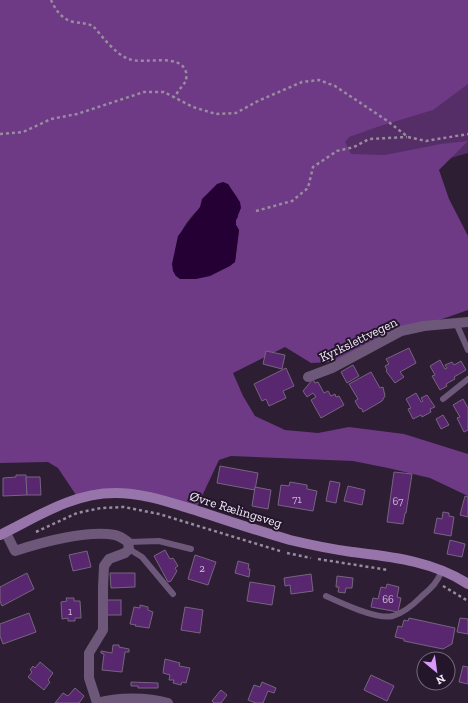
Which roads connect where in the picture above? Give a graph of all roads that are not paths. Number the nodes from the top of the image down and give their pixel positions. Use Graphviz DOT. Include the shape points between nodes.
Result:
graph roads {
  1 [pos="468,322"];
  2 [pos="456,323"];
  3 [pos="468,350"];
  4 [pos="308,377"];
  5 [pos="468,379"];
  6 [pos="443,399"];
  7 [pos="3,534"];
  8 [pos="129,546"];
  9 [pos="191,550"];
  10 [pos="442,571"];
  11 [pos="468,584"];
  12 [pos="173,594"];
  13 [pos="326,596"];
  14 [pos="97,703"];
  15 [pos="168,703"];
  1 -- 2 [label="street, Kyrkslettvegen"];
  2 -- 3 [label="lane"];
  2 -- 4 [label="street, Kyrkslettvegen" via="401,331 332,368"];
  5 -- 6 [label="lane"];
  7 -- 8 [label="street" via="15,551 50,541 100,534 116,535"];
  7 -- 10 [label="main road, Øvre Rælingsveg" via="74,500 101,494 134,494 162,500 275,536 408,560"];
  8 -- 9 [label="lane" via="159,542"];
  8 -- 12 [label="lane" via="142,557"];
  8 -- 14 [label="street" via="125,552 109,559 104,566 103,630 90,653 89,678"];
  10 -- 11 [label="main road, Øvre Rælingsveg"];
  10 -- 13 [label="lane" via="436,583 417,601 392,616 379,616"];
  14 -- 15 [label="street" via="116,699 155,699"];
}
